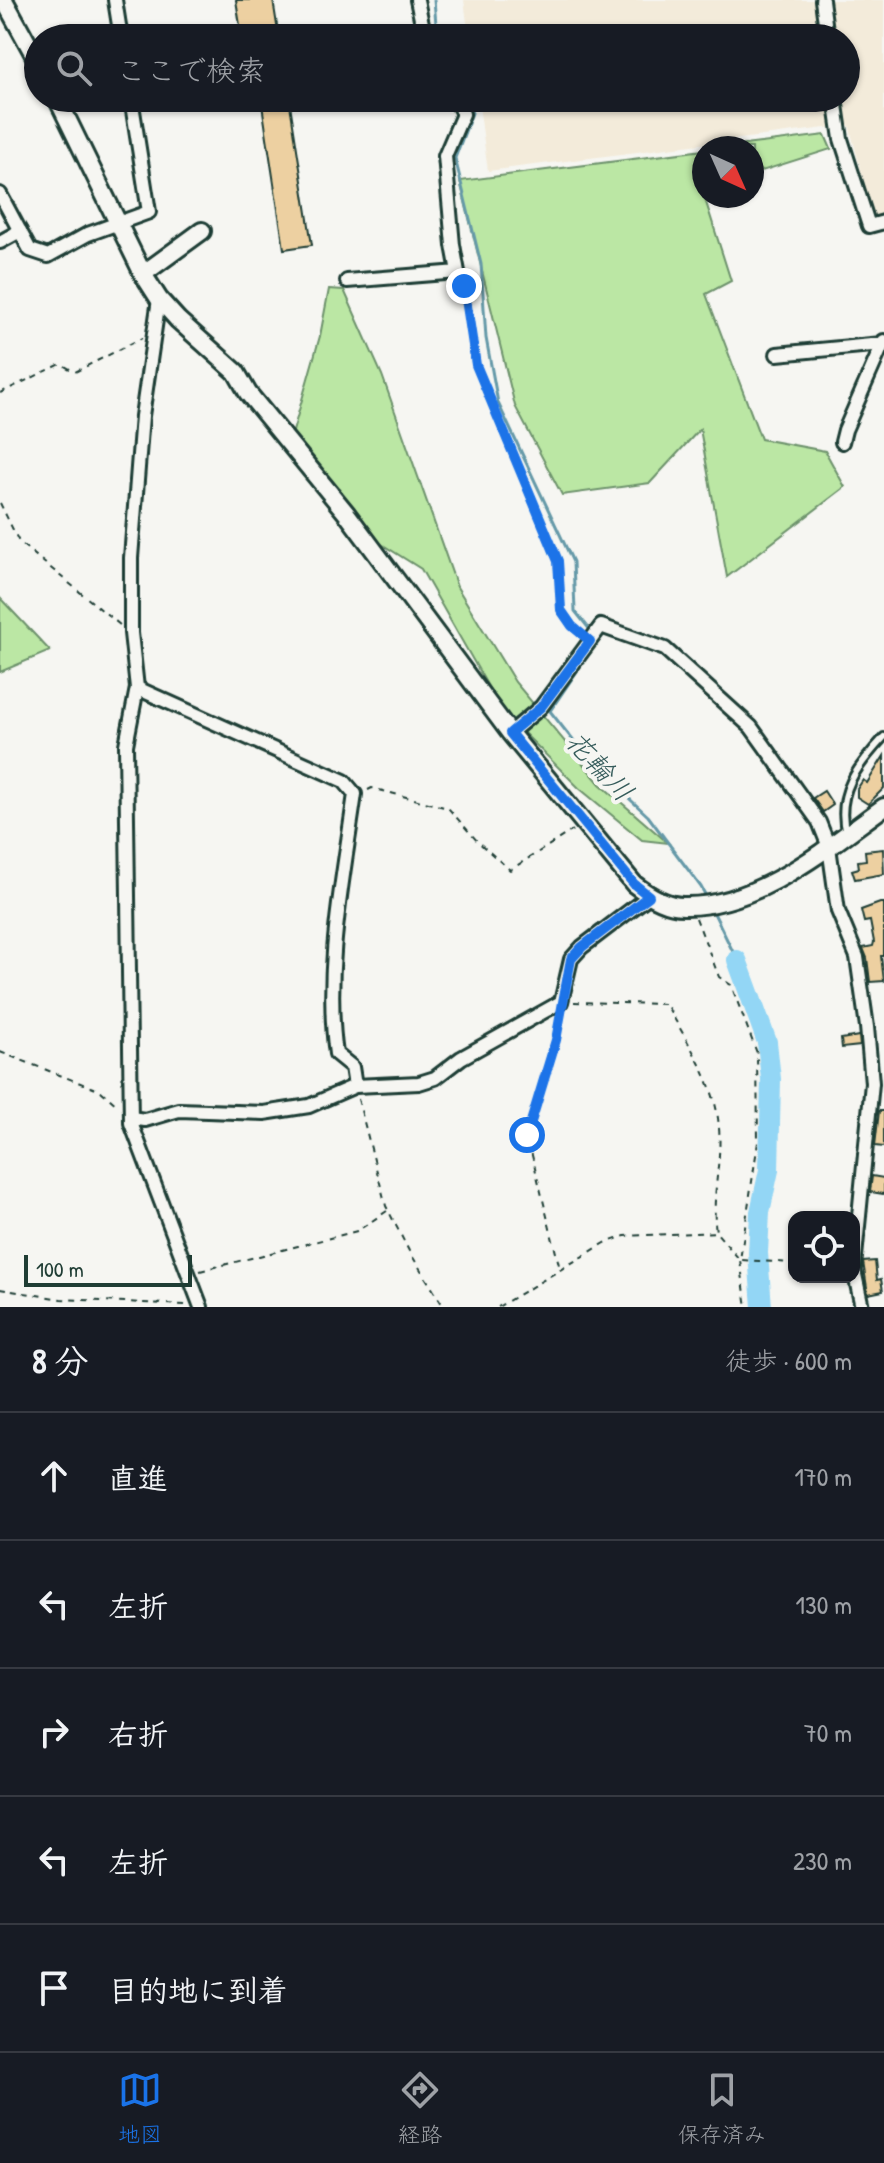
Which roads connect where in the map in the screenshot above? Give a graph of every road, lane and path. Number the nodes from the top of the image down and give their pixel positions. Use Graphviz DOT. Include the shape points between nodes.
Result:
graph roads {
  1 [pos="4,0"];
  2 [pos="115,0"];
  3 [pos="417,0"];
  4 [pos="822,0"];
  5 [pos="119,24"];
  6 [pos="422,24"];
  7 [pos="825,24"];
  8 [pos="24,36"];
  9 [pos="64,112"];
  10 [pos="133,112"];
  11 [pos="462,112"];
  12 [pos="837,112"];
  13 [pos="0,194"];
  14 [pos="884,222"];
  15 [pos="119,225"];
  16 [pos="20,231"];
  17 [pos="202,231"];
  18 [pos="0,242"];
  19 [pos="458,272"];
  20 [pos="143,274"];
  21 [pos="347,281"];
  22 [pos="159,299"];
  23 [pos="154,332"];
  24 [pos="882,348"];
  25 [pos="777,354"];
  26 [pos="0,393"];
  27 [pos="842,442"];
  28 [pos="0,503"];
  29 [pos="131,633"];
  30 [pos="590,641"];
  31 [pos="137,688"];
  32 [pos="510,733"];
  33 [pos="884,737"];
  34 [pos="355,794"];
  35 [pos="884,807"];
  36 [pos="584,823"];
  37 [pos="846,834"];
  38 [pos="829,847"];
  39 [pos="649,896"];
  40 [pos="691,905"];
  41 [pos="561,1002"];
  42 [pos="0,1052"];
  43 [pos="355,1086"];
  44 [pos="131,1118"];
  45 [pos="388,1210"];
  46 [pos="860,1211"];
  47 [pos="716,1232"];
  48 [pos="740,1260"];
  49 [pos="788,1262"];
  50 [pos="560,1269"];
  51 [pos="188,1274"];
  52 [pos="857,1283"];
  53 [pos="0,1289"];
  54 [pos="201,1306"];
  55 [pos="444,1307"];
  56 [pos="498,1307"];
  57 [pos="747,1307"];
  58 [pos="862,1307"];
  1 -- 8 [label="street"];
  2 -- 5 [label="street"];
  3 -- 6 [label="street"];
  4 -- 7 [label="street"];
  9 -- 15 [label="street"];
  10 -- 15 [label="street" via="149,212"];
  11 -- 19 [label="street" via="445,156"];
  12 -- 14 [label="street" via="869,226"];
  13 -- 16 [label="street"];
  15 -- 16 [label="street" via="88,234 48,256 30,250"];
  15 -- 20 [label="street"];
  16 -- 18 [label="street"];
  17 -- 20 [label="street"];
  19 -- 21 [label="street"];
  19 -- 30 [label="path" via="476,365 558,561 561,610"];
  20 -- 22 [label="street"];
  22 -- 23 [label="street"];
  22 -- 32 [label="street" via="236,372"];
  23 -- 26 [label="path" via="75,372 61,364"];
  23 -- 29 [label="street" via="131,558"];
  24 -- 25 [label="street"];
  24 -- 27 [label="street"];
  28 -- 29 [label="path" via="19,542"];
  29 -- 31 [label="street"];
  30 -- 32 [label="street" via="541,707"];
  30 -- 38 [label="street" via="601,626 665,649 751,727 819,822"];
  31 -- 34 [label="street" via="344,781"];
  31 -- 44 [label="street" via="126,745"];
  32 -- 36 [label="street"];
  33 -- 37 [label="lane" via="858,766 844,798"];
  34 -- 36 [label="path" via="372,788 448,808 510,870"];
  34 -- 43 [label="street" via="333,955 332,1020 336,1054 352,1067"];
  35 -- 37 [label="street"];
  36 -- 39 [label="street"];
  37 -- 38 [label="street"];
  38 -- 40 [label="street" via="751,891"];
  38 -- 46 [label="street" via="838,911 857,957 872,1083"];
  39 -- 40 [label="street"];
  39 -- 41 [label="street" via="571,959"];
  40 -- 48 [label="path" via="757,1053 758,1142"];
  41 -- 43 [label="street" via="435,1078"];
  41 -- 47 [label="path" via="666,1004 711,1085 720,1129"];
  41 -- 50 [label="path" via="556,1040 527,1135"];
  42 -- 44 [label="path" via="101,1091"];
  43 -- 44 [label="street" via="309,1106 264,1113 179,1110 145,1120"];
  43 -- 45 [label="path"];
  44 -- 51 [label="street"];
  45 -- 51 [label="path" via="357,1231"];
  45 -- 55 [label="path"];
  47 -- 48 [label="path"];
  47 -- 50 [label="path" via="625,1236"];
  48 -- 49 [label="path"];
  48 -- 57 [label="path"];
  50 -- 56 [label="path"];
  51 -- 54 [label="street"];
  52 -- 58 [label="street"];
  53 -- 54 [label="path" via="61,1299"];
}
